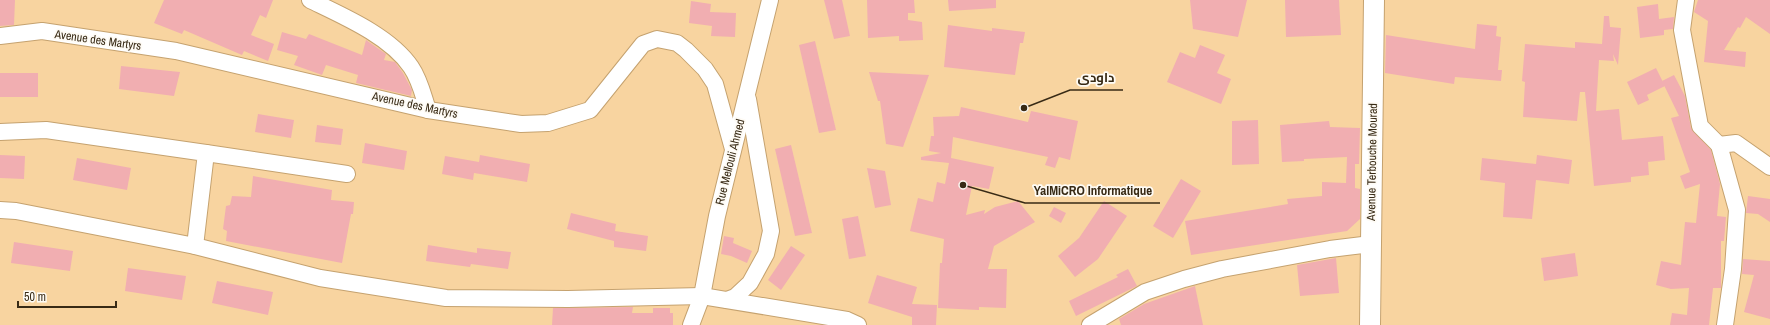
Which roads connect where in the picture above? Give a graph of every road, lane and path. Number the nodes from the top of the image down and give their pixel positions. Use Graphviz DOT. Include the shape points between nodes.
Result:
graph roads {
  1 [pos="310,0"];
  2 [pos="770,0"];
  3 [pos="1374,0"];
  4 [pos="1686,0"];
  5 [pos="0,36"];
  6 [pos="746,94"];
  7 [pos="428,110"];
  8 [pos="0,132"];
  9 [pos="1719,145"];
  10 [pos="733,149"];
  11 [pos="206,153"];
  12 [pos="1770,167"];
  13 [pos="347,174"];
  14 [pos="0,210"];
  15 [pos="1371,244"];
  16 [pos="195,246"];
  17 [pos="702,296"];
  18 [pos="727,300"];
  19 [pos="691,325"];
  20 [pos="858,325"];
  21 [pos="1090,325"];
  22 [pos="1370,325"];
  23 [pos="1725,325"];
  1 -- 7 [label="street" via="364,27 400,53 412,68"];
  2 -- 6 [label="street, Rue Mellouli Ahmed"];
  3 -- 15 [label="main road, Avenue Terbouche Mourad"];
  4 -- 9 [label="street" via="1682,30 1700,126"];
  5 -- 7 [label="street, Avenue des Martyrs" via="42,32 176,51"];
  6 -- 10 [label="street, Rue Mellouli Ahmed"];
  6 -- 18 [label="street" via="771,231 766,254 750,283 735,297"];
  7 -- 10 [label="street, Avenue des Martyrs" via="521,124 548,123 590,110 643,44 657,39 677,43 705,69 717,90"];
  8 -- 11 [label="street" via="46,130"];
  9 -- 12 [label="street" via="1736,143"];
  9 -- 23 [label="street" via="1737,210 1733,269"];
  10 -- 17 [label="street, Rue Mellouli Ahmed"];
  11 -- 13 [label="street"];
  11 -- 16 [label="street"];
  14 -- 16 [label="street" via="16,210"];
  15 -- 21 [label="street" via="1222,269 1184,279 1145,292"];
  15 -- 22 [label="main road, Avenue Terbouche Mourad"];
  16 -- 17 [label="street" via="320,278 446,298"];
  17 -- 18 [label="street"];
  17 -- 19 [label="street, Rue Mellouli Ahmed"];
  18 -- 20 [label="street" via="847,320"];
}
